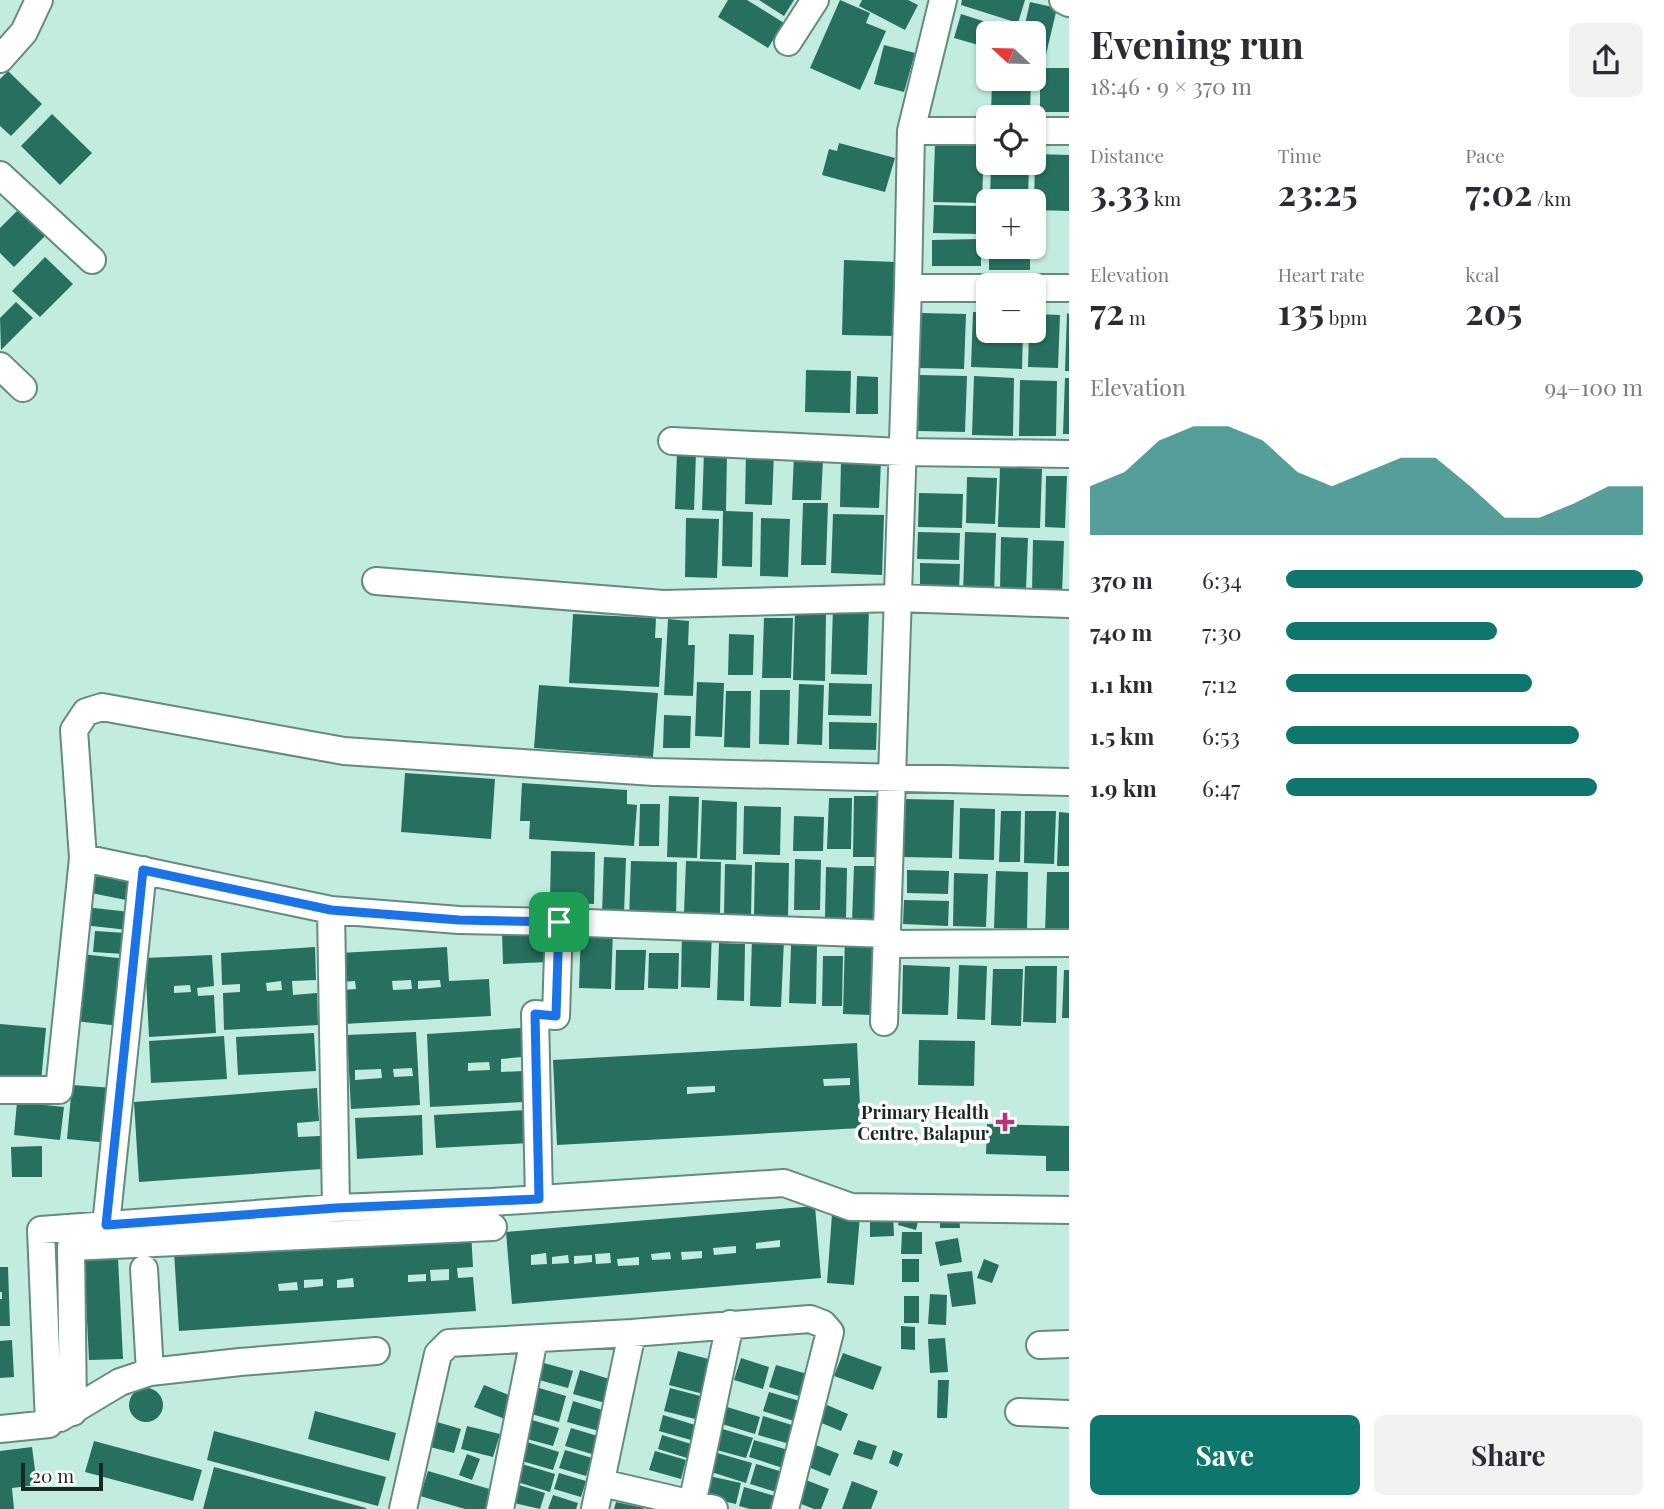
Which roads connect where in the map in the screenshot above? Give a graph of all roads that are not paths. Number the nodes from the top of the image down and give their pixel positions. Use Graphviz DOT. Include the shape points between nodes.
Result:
graph roads {
  1 [pos="39,0"];
  2 [pos="815,0"];
  3 [pos="943,0"];
  4 [pos="1063,0"];
  5 [pos="1069,3"];
  6 [pos="788,42"];
  7 [pos="0,59"];
  8 [pos="911,131"];
  9 [pos="976,131"];
  10 [pos="1046,131"];
  11 [pos="1069,131"];
  12 [pos="0,175"];
  13 [pos="92,260"];
  14 [pos="908,288"];
  15 [pos="976,288"];
  16 [pos="1046,288"];
  17 [pos="1069,288"];
  18 [pos="0,366"];
  19 [pos="23,388"];
  20 [pos="672,441"];
  21 [pos="901,452"];
  22 [pos="1069,454"];
  23 [pos="376,581"];
  24 [pos="897,598"];
  25 [pos="1069,604"];
  26 [pos="891,776"];
  27 [pos="1069,782"];
  28 [pos="83,858"];
  29 [pos="143,870"];
  30 [pos="331,910"];
  31 [pos="559,922"];
  32 [pos="888,939"];
  33 [pos="1069,943"];
  34 [pos="884,1022"];
  35 [pos="0,1090"];
  36 [pos="539,1199"];
  37 [pos="336,1208"];
  38 [pos="1069,1210"];
  39 [pos="106,1225"];
  40 [pos="493,1227"];
  41 [pos="144,1269"];
  42 [pos="730,1324"];
  43 [pos="632,1333"];
  44 [pos="534,1339"];
  45 [pos="1069,1344"];
  46 [pos="1040,1345"];
  47 [pos="376,1351"];
  48 [pos="150,1372"];
  49 [pos="73,1412"];
  50 [pos="1019,1412"];
  51 [pos="1069,1414"];
  52 [pos="49,1423"];
  53 [pos="0,1429"];
  54 [pos="602,1483"];
  55 [pos="699,1507"];
  56 [pos="403,1509"];
  57 [pos="500,1509"];
  58 [pos="595,1509"];
  59 [pos="785,1509"];
  1 -- 7 [label="street" via="24,32"];
  2 -- 6 [label="street"];
  3 -- 8 [label="street"];
  4 -- 5 [label="street"];
  8 -- 9 [label="street"];
  8 -- 14 [label="street"];
  10 -- 11 [label="street"];
  12 -- 13 [label="street"];
  14 -- 15 [label="street"];
  14 -- 21 [label="street"];
  16 -- 17 [label="street"];
  18 -- 19 [label="street"];
  20 -- 21 [label="street"];
  21 -- 22 [label="street"];
  21 -- 24 [label="street"];
  23 -- 24 [label="street" via="663,604"];
  24 -- 25 [label="street"];
  24 -- 26 [label="street"];
  26 -- 27 [label="street"];
  26 -- 28 [label="street" via="654,772 344,751 102,707 86,712 74,730"];
  26 -- 32 [label="street"];
  28 -- 29 [label="street"];
  28 -- 35 [label="street" via="59,1090"];
  29 -- 30 [label="street"];
  29 -- 39 [label="street"];
  30 -- 31 [label="street"];
  30 -- 37 [label="street"];
  31 -- 32 [label="street"];
  31 -- 36 [label="street" via="556,1016 535,1014"];
  32 -- 33 [label="street"];
  32 -- 34 [label="street"];
  36 -- 37 [label="street"];
  36 -- 38 [label="street" via="784,1183 851,1208"];
  37 -- 39 [label="street"];
  39 -- 52 [label="street" via="41,1230"];
  40 -- 49 [label="street" via="71,1247"];
  41 -- 48 [label="street"];
  42 -- 43 [label="street"];
  42 -- 55 [label="street"];
  42 -- 59 [label="street" via="810,1320 830,1332"];
  43 -- 44 [label="street"];
  43 -- 54 [label="street"];
  44 -- 56 [label="street" via="449,1343 438,1354"];
  44 -- 57 [label="street"];
  45 -- 46 [label="street"];
  47 -- 48 [label="street"];
  48 -- 49 [label="street" via="120,1382"];
  49 -- 52 [label="street"];
  50 -- 51 [label="street"];
  52 -- 53 [label="street"];
  54 -- 55 [label="street"];
  54 -- 58 [label="street"];
}
